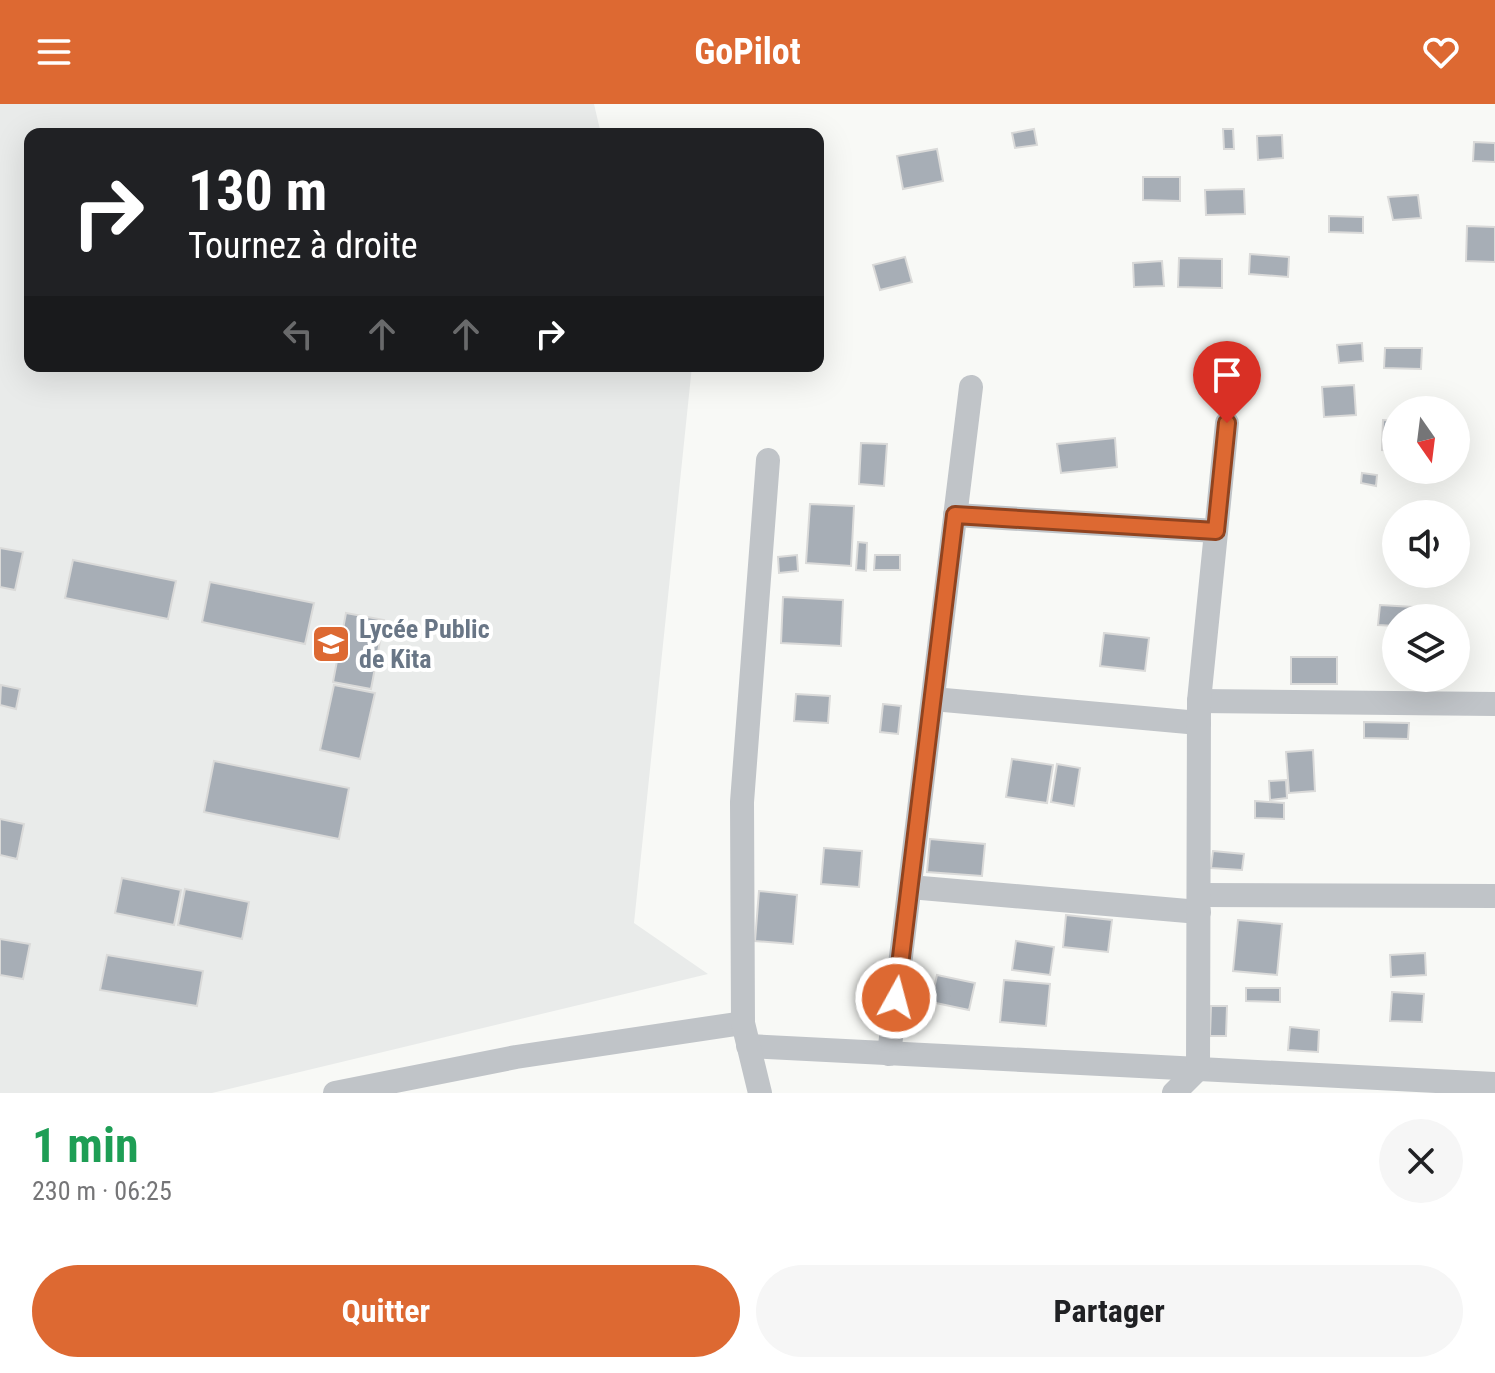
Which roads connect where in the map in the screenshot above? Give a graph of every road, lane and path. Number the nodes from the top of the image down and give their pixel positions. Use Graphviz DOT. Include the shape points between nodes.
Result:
graph roads {
  1 [pos="971,387"];
  2 [pos="1227,423"];
  3 [pos="768,460"];
  4 [pos="955,515"];
  5 [pos="1216,531"];
  6 [pos="933,699"];
  7 [pos="1495,704"];
  8 [pos="1199,712"];
  9 [pos="910,887"];
  10 [pos="1495,896"];
  11 [pos="1199,904"];
  12 [pos="745,1034"];
  13 [pos="889,1054"];
  14 [pos="1198,1069"];
  15 [pos="1495,1084"];
  16 [pos="335,1093"];
  17 [pos="760,1093"];
  18 [pos="1174,1093"];
  1 -- 4 [label="street"];
  2 -- 5 [label="street"];
  3 -- 12 [label="street" via="742,802"];
  4 -- 5 [label="street"];
  4 -- 6 [label="street"];
  5 -- 8 [label="street"];
  6 -- 8 [label="street"];
  6 -- 9 [label="street"];
  7 -- 8 [label="street"];
  8 -- 11 [label="street"];
  9 -- 11 [label="street"];
  9 -- 13 [label="street"];
  10 -- 11 [label="street"];
  11 -- 14 [label="street"];
  12 -- 13 [label="street"];
  12 -- 16 [label="street" via="516,1057"];
  12 -- 17 [label="street"];
  13 -- 14 [label="street"];
  14 -- 15 [label="street"];
  14 -- 18 [label="street"];
}
